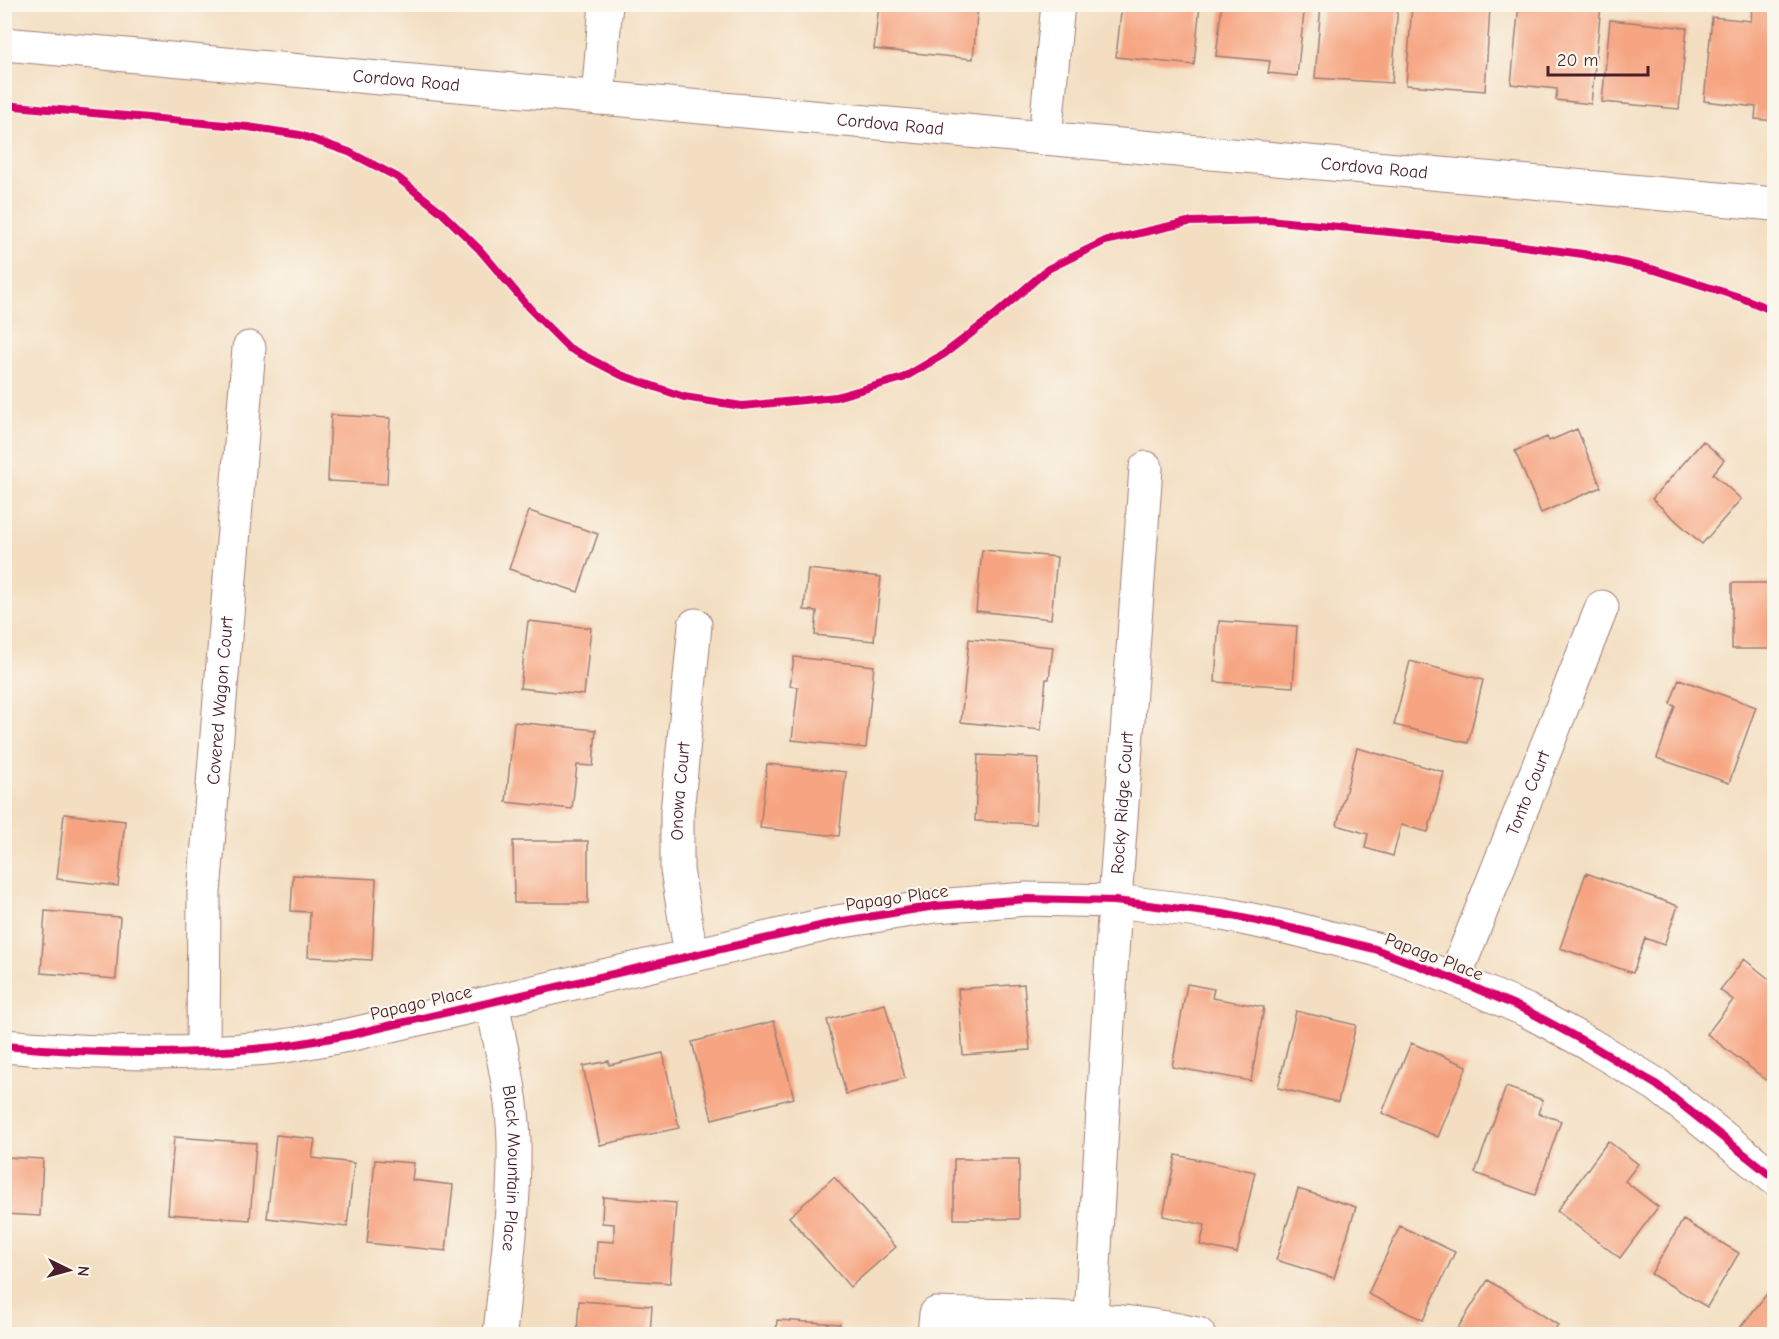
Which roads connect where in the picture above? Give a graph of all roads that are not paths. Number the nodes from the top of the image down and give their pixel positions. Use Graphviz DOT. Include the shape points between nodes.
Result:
graph roads {
  1 [pos="606,4"];
  2 [pos="1058,4"];
  3 [pos="4,44"];
  4 [pos="598,98"];
  5 [pos="1045,138"];
  6 [pos="1774,204"];
  7 [pos="249,348"];
  8 [pos="1146,468"];
  9 [pos="1602,607"];
  10 [pos="695,626"];
  11 [pos="1115,901"];
  12 [pos="692,955"];
  13 [pos="1454,979"];
  14 [pos="492,1002"];
  15 [pos="4,1046"];
  16 [pos="203,1052"];
  17 [pos="1774,1178"];
  18 [pos="1091,1318"];
  19 [pos="935,1324"];
  20 [pos="500,1335"];
  21 [pos="1198,1335"];
  1 -- 4 [label="street"];
  2 -- 5 [label="street"];
  3 -- 4 [label="street, Cordova Road"];
  4 -- 5 [label="street, Cordova Road"];
  5 -- 6 [label="street, Cordova Road"];
  7 -- 16 [label="street, Covered Wagon Court" via="204,893"];
  8 -- 11 [label="street, Rocky Ridge Court"];
  9 -- 13 [label="street, Tonto Court"];
  10 -- 12 [label="street, Onowa Court" via="677,813 677,870"];
  11 -- 12 [label="street, Papago Place" via="1027,899 935,906 837,922"];
  11 -- 13 [label="street, Papago Place" via="1223,914 1295,929 1375,950"];
  11 -- 18 [label="street, Rocky Ridge Court"];
  12 -- 14 [label="street, Papago Place"];
  13 -- 17 [label="street, Papago Place" via="1526,1010 1657,1085"];
  14 -- 16 [label="street, Papago Place" via="348,1035 278,1047"];
  14 -- 20 [label="street, Black Mountain Place" via="511,1099 514,1141"];
  15 -- 16 [label="street, Papago Place" via="117,1053"];
  18 -- 19 [label="street"];
  18 -- 21 [label="street"];
}
